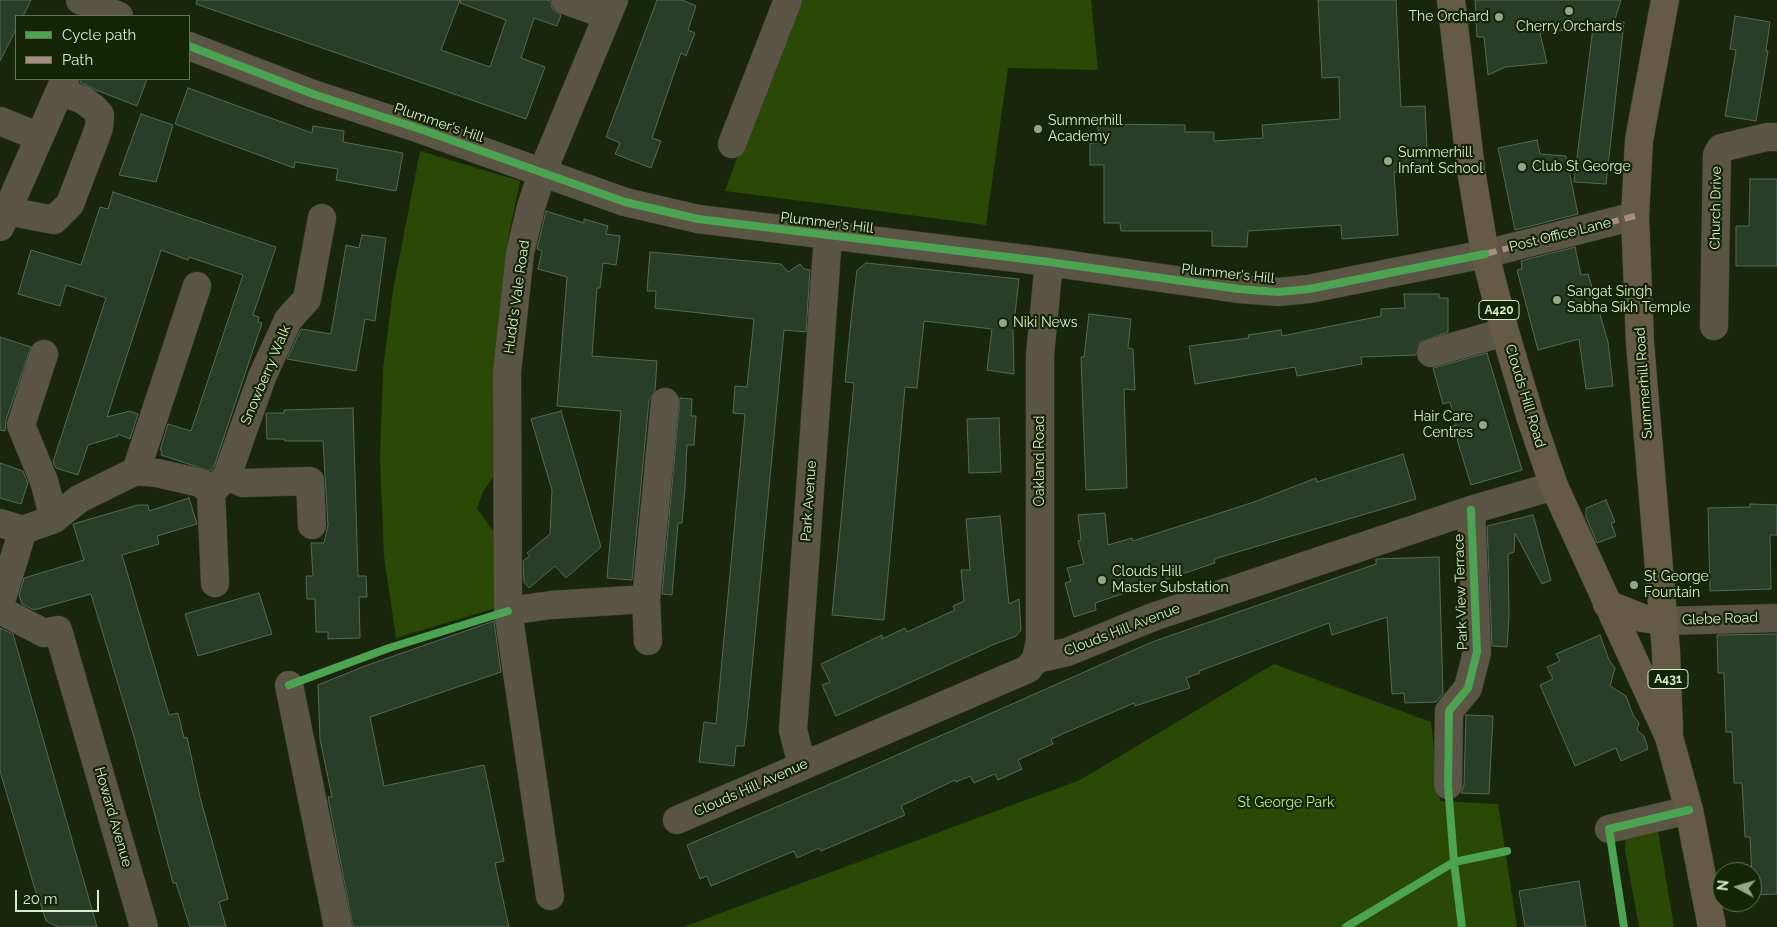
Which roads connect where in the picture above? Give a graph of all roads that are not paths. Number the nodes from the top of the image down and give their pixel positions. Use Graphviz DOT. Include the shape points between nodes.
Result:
graph roads {
  1 [pos="565,0"];
  2 [pos="788,0"];
  3 [pos="1452,0"];
  4 [pos="1664,0"];
  5 [pos="610,8"];
  6 [pos="190,46"];
  7 [pos="62,85"];
  8 [pos="0,121"];
  9 [pos="39,137"];
  10 [pos="1777,137"];
  11 [pos="732,144"];
  12 [pos="542,173"];
  13 [pos="1635,216"];
  14 [pos="322,218"];
  15 [pos="3,219"];
  16 [pos="828,236"];
  17 [pos="1485,254"];
  18 [pos="1049,262"];
  19 [pos="197,286"];
  20 [pos="1714,326"];
  21 [pos="1505,332"];
  22 [pos="1431,353"];
  23 [pos="44,354"];
  24 [pos="665,402"];
  25 [pos="136,471"];
  26 [pos="219,484"];
  27 [pos="1554,486"];
  28 [pos="1471,510"];
  29 [pos="54,519"];
  30 [pos="312,525"];
  31 [pos="12,527"];
  32 [pos="215,583"];
  33 [pos="646,599"];
  34 [pos="0,604"];
  35 [pos="1606,604"];
  36 [pos="0,610"];
  37 [pos="508,611"];
  38 [pos="1777,618"];
  39 [pos="1663,621"];
  40 [pos="648,642"];
  41 [pos="1036,659"];
  42 [pos="289,685"];
  43 [pos="1669,737"];
  44 [pos="802,765"];
  45 [pos="1448,785"];
  46 [pos="1689,810"];
  47 [pos="677,820"];
  48 [pos="1609,829"];
  49 [pos="550,896"];
  50 [pos="144,927"];
  51 [pos="338,927"];
  52 [pos="1712,927"];
  1 -- 5 [label="street"];
  2 -- 11 [label="street"];
  3 -- 17 [label="main road, Clouds Hill Road / A420"];
  4 -- 13 [label="main road, Summerhill Road / A431" via="1639,140"];
  5 -- 12 [label="street, Hudd's Vale Road"];
  6 -- 12 [label="street, Plummer's Hill" via="313,94 420,128"];
  7 -- 9 [label="street"];
  7 -- 15 [label="street" via="100,115 99,128 70,204 54,220"];
  8 -- 9 [label="street"];
  9 -- 15 [label="street"];
  10 -- 20 [label="street, Church Drive" via="1721,148 1717,155"];
  12 -- 16 [label="street, Plummer's Hill" via="625,202 698,219"];
  12 -- 37 [label="street, Hudd's Vale Road" via="520,252 507,372"];
  13 -- 17 [label="street, Post Office Lane"];
  13 -- 39 [label="main road, Summerhill Road / A431" via="1640,343"];
  14 -- 26 [label="street, Snowberry Walk" via="307,299 288,320"];
  16 -- 18 [label="street, Plummer's Hill"];
  16 -- 44 [label="street, Park Avenue" via="793,730"];
  17 -- 18 [label="street, Plummer's Hill" via="1309,289 1278,292"];
  17 -- 21 [label="main road, Clouds Hill Road / A420"];
  18 -- 41 [label="street, Oakland Road" via="1040,355 1040,641"];
  19 -- 25 [label="street"];
  21 -- 22 [label="street"];
  21 -- 27 [label="main road, Clouds Hill Road / A420"];
  23 -- 29 [label="street" via="21,426 44,481"];
  24 -- 33 [label="street"];
  25 -- 26 [label="street"];
  25 -- 29 [label="street" via="79,499"];
  26 -- 30 [label="street" via="310,481"];
  26 -- 32 [label="street, Snowberry Walk"];
  27 -- 28 [label="street, Clouds Hill Avenue"];
  27 -- 35 [label="main road, Clouds Hill Road / A420"];
  28 -- 41 [label="street, Clouds Hill Avenue" via="1153,617 1067,652"];
  28 -- 45 [label="street, Park View Terrace" via="1477,652 1468,688 1449,711"];
  29 -- 31 [label="street"];
  31 -- 34 [label="street"];
  33 -- 37 [label="street"];
  33 -- 40 [label="street"];
  35 -- 39 [label="main road" via="1642,618"];
  35 -- 43 [label="main road, A420"];
  36 -- 50 [label="street, Howard Avenue" via="44,633 58,630"];
  37 -- 49 [label="street, Hudd's Vale Road"];
  38 -- 39 [label="street, Glebe Road"];
  39 -- 43 [label="main road, Summerhill Road / A431"];
  41 -- 44 [label="street, Clouds Hill Avenue" via="1028,669"];
  42 -- 51 [label="street"];
  43 -- 46 [label="main road, A420"];
  44 -- 47 [label="street, Clouds Hill Avenue"];
  46 -- 48 [label="street"];
  46 -- 52 [label="main road, A420"];
}
